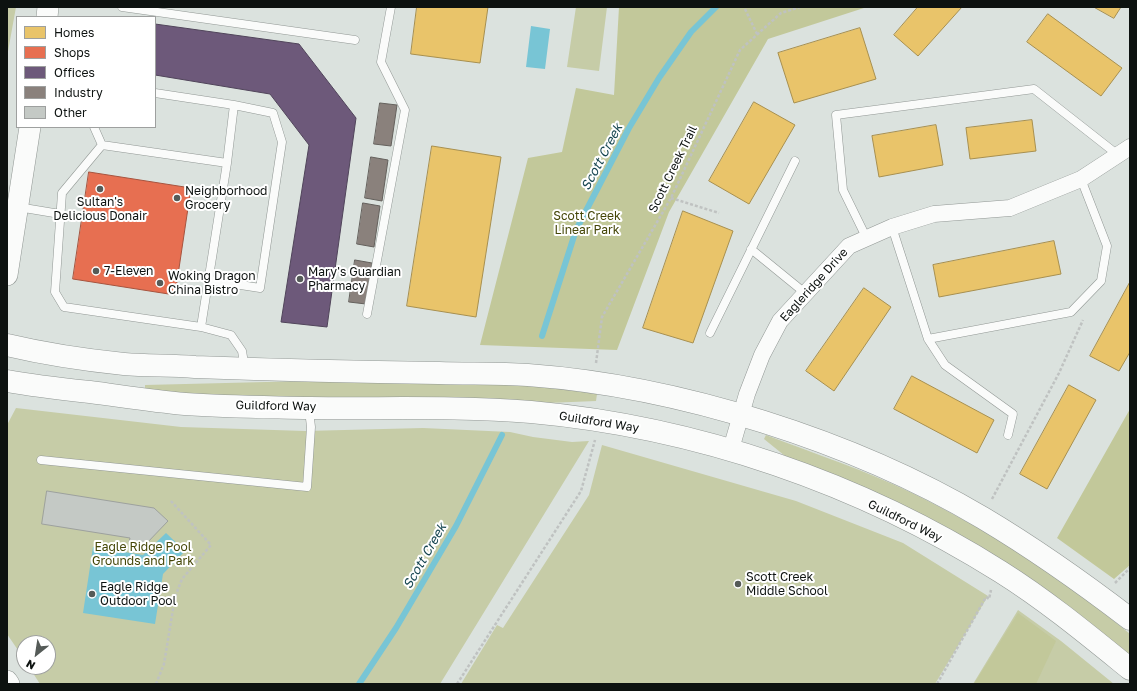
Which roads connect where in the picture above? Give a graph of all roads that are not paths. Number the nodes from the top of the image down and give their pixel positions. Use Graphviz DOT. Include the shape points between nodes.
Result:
graph roads {
  1 [pos="122,7"];
  2 [pos="391,7"];
  3 [pos="355,40"];
  4 [pos="156,93"];
  5 [pos="234,105"];
  6 [pos="30,128"];
  7 [pos="94,128"];
  8 [pos="102,144"];
  9 [pos="1124,151"];
  10 [pos="795,161"];
  11 [pos="227,163"];
  12 [pos="1081,179"];
  13 [pos="17,207"];
  14 [pos="60,214"];
  15 [pos="892,227"];
  16 [pos="867,238"];
  17 [pos="751,249"];
  18 [pos="7,275"];
  19 [pos="208,280"];
  20 [pos="805,293"];
  21 [pos="367,314"];
  22 [pos="201,327"];
  23 [pos="710,333"];
  24 [pos="928,339"];
  25 [pos="7,345"];
  26 [pos="245,369"];
  27 [pos="7,381"];
  28 [pos="309,408"];
  29 [pos="740,416"];
  30 [pos="1008,435"];
  31 [pos="731,449"];
  32 [pos="41,460"];
  33 [pos="1130,620"];
  34 [pos="1130,669"];
  35 [pos="7,681"];
  36 [pos="9,684"];
  1 -- 3 [label="lane"];
  2 -- 21 [label="lane" via="381,62 405,110"];
  4 -- 5 [label="lane"];
  5 -- 11 [label="lane"];
  5 -- 19 [label="lane" via="273,113 282,142 260,288"];
  6 -- 13 [label="street"];
  7 -- 8 [label="lane"];
  8 -- 11 [label="lane"];
  8 -- 14 [label="lane" via="62,193"];
  9 -- 12 [label="street, Eagleridge Drive"];
  9 -- 16 [label="lane" via="1034,90 836,115 843,190"];
  10 -- 17 [label="lane"];
  11 -- 19 [label="lane"];
  12 -- 15 [label="street, Eagleridge Drive" via="1010,208 934,214"];
  12 -- 24 [label="lane" via="1107,246 1101,282 1071,312"];
  13 -- 14 [label="lane"];
  13 -- 18 [label="street"];
  14 -- 22 [label="lane" via="55,292 64,307"];
  15 -- 16 [label="street, Eagleridge Drive"];
  15 -- 24 [label="lane"];
  16 -- 20 [label="street, Eagleridge Drive" via="849,246"];
  17 -- 20 [label="lane"];
  17 -- 23 [label="lane"];
  19 -- 22 [label="lane"];
  20 -- 29 [label="street, Eagleridge Drive" via="780,321 762,355"];
  22 -- 26 [label="lane" via="231,335 242,351"];
  24 -- 30 [label="lane" via="944,365 1013,414"];
  25 -- 26 [label="main road" via="126,364"];
  26 -- 29 [label="main road" via="526,375 582,381 644,392"];
  27 -- 28 [label="main road, Guildford Way" via="186,404"];
  28 -- 31 [label="main road, Guildford Way" via="458,408 530,412 630,426"];
  28 -- 32 [label="lane" via="311,427 307,487"];
  29 -- 31 [label="street, Eagleridge Drive"];
  29 -- 33 [label="main road" via="863,458 911,480 1002,530 1066,571"];
  31 -- 34 [label="main road, Guildford Way" via="812,478 882,508 949,542 1001,572 1046,603"];
  35 -- 36 [label="street"];
}
